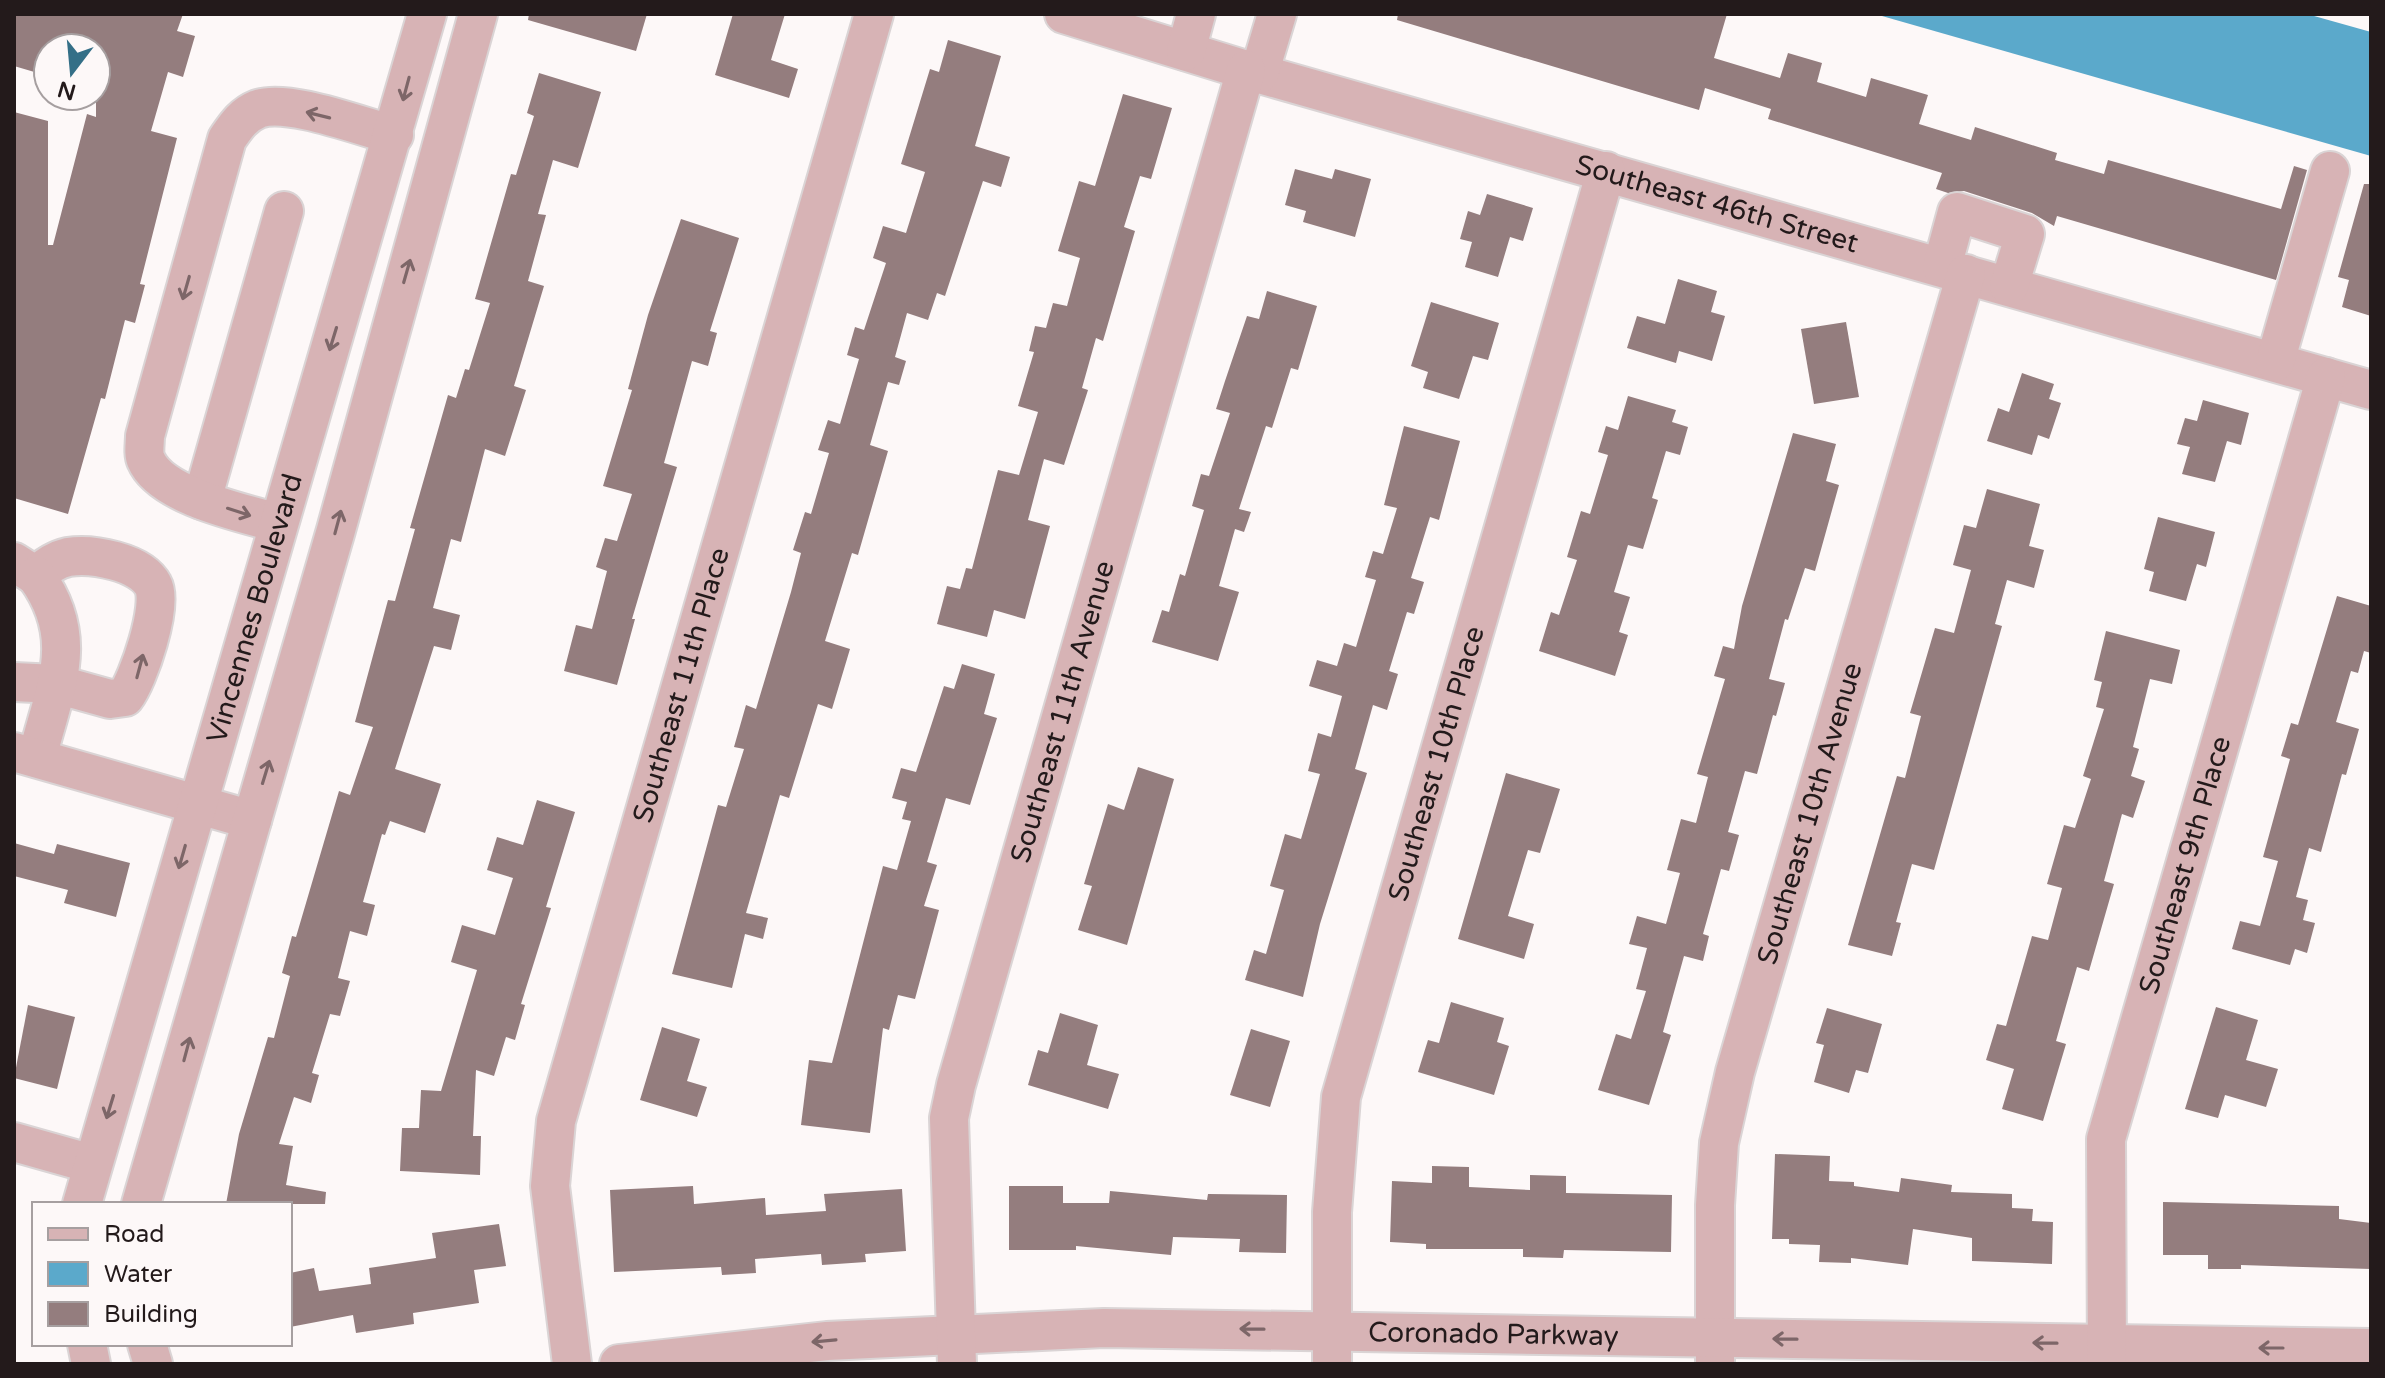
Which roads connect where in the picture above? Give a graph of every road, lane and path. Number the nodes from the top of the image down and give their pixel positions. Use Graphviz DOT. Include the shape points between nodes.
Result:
graph roads {
  1 [pos="427,14"];
  2 [pos="478,14"];
  3 [pos="874,14"];
  4 [pos="1196,14"];
  5 [pos="1277,14"];
  6 [pos="1083,16"];
  7 [pos="1186,51"];
  8 [pos="1253,72"];
  9 [pos="394,135"];
  10 [pos="1606,171"];
  11 [pos="2330,171"];
  12 [pos="284,211"];
  13 [pos="1954,270"];
  14 [pos="2009,286"];
  15 [pos="2275,362"];
  16 [pos="2326,377"];
  17 [pos="2371,390"];
  18 [pos="202,500"];
  19 [pos="278,523"];
  20 [pos="25,569"];
  21 [pos="14,682"];
  22 [pos="56,684"];
  23 [pos="25,755"];
  24 [pos="197,804"];
  25 [pos="252,820"];
  26 [pos="14,1142"];
  27 [pos="92,1164"];
  28 [pos="82,1202"];
  29 [pos="142,1202"];
  30 [pos="1331,1347"];
  31 [pos="956,1348"];
  32 [pos="2371,1348"];
  33 [pos="889,1351"];
  34 [pos="1715,1351"];
  35 [pos="1836,1352"];
  36 [pos="2107,1354"];
  37 [pos="2207,1355"];
  38 [pos="572,1364"];
  39 [pos="619,1364"];
  1 -- 9 [label="street, Vincennes Boulevard, one-way"];
  25 -- 2 [label="street, Vincennes Boulevard, one-way"];
  3 -- 38 [label="street, Southeast 11th Place" via="556,1121 550,1186"];
  4 -- 7 [label="street"];
  5 -- 8 [label="street, Southeast 11th Avenue"];
  6 -- 7 [label="street, Southeast 46th Street"];
  7 -- 8 [label="street, Southeast 46th Street"];
  8 -- 10 [label="street, Southeast 46th Street"];
  8 -- 31 [label="street, Southeast 11th Avenue" via="956,1085 949,1118"];
  9 -- 18 [label="street, one-way" via="290,108 260,108 241,119 227,139 145,436 145,459 160,480"];
  9 -- 19 [label="street, Vincennes Boulevard, one-way"];
  10 -- 13 [label="street, Southeast 46th Street"];
  10 -- 30 [label="street, Southeast 10th Place" via="1341,1097 1332,1212"];
  11 -- 15 [label="street"];
  12 -- 18 [label="street"];
  13 -- 14 [label="street, Southeast 46th Street"];
  13 -- 14 [label="street, Southeast 10th Avenue" via="1957,212 2025,234"];
  13 -- 34 [label="street, Southeast 10th Avenue" via="1719,1143"];
  14 -- 15 [label="street, Southeast 46th Street"];
  15 -- 16 [label="street, Southeast 46th Street"];
  16 -- 17 [label="street, Southeast 46th Street"];
  16 -- 36 [label="street, Southeast 9th Place" via="2106,1139"];
  18 -- 19 [label="street, one-way"];
  19 -- 24 [label="street, Vincennes Boulevard"];
  20 -- 22 [label="street" via="52,598 61,622 63,647"];
  22 -- 20 [label="street, one-way" via="110,699 125,697 135,685 157,604 155,587 143,573 95,558 68,557"];
  21 -- 22 [label="street"];
  22 -- 23 [label="street"];
  23 -- 24 [label="street"];
  24 -- 25 [label="street"];
  24 -- 27 [label="street, Vincennes Boulevard, one-way"];
  29 -- 25 [label="street, Vincennes Boulevard, one-way"];
  26 -- 27 [label="street"];
  27 -- 28 [label="street, Vincennes Boulevard"];
  30 -- 31 [label="street, Coronado Parkway, one-way" via="1104,1328"];
  30 -- 34 [label="street, Coronado Parkway"];
  31 -- 33 [label="street, Coronado Parkway"];
  32 -- 37 [label="street, Coronado Parkway, one-way"];
  33 -- 39 [label="street, Coronado Parkway, one-way"];
  35 -- 34 [label="street, Coronado Parkway, one-way"];
  36 -- 35 [label="street, Coronado Parkway, one-way"];
  36 -- 37 [label="street, Coronado Parkway"];
}
